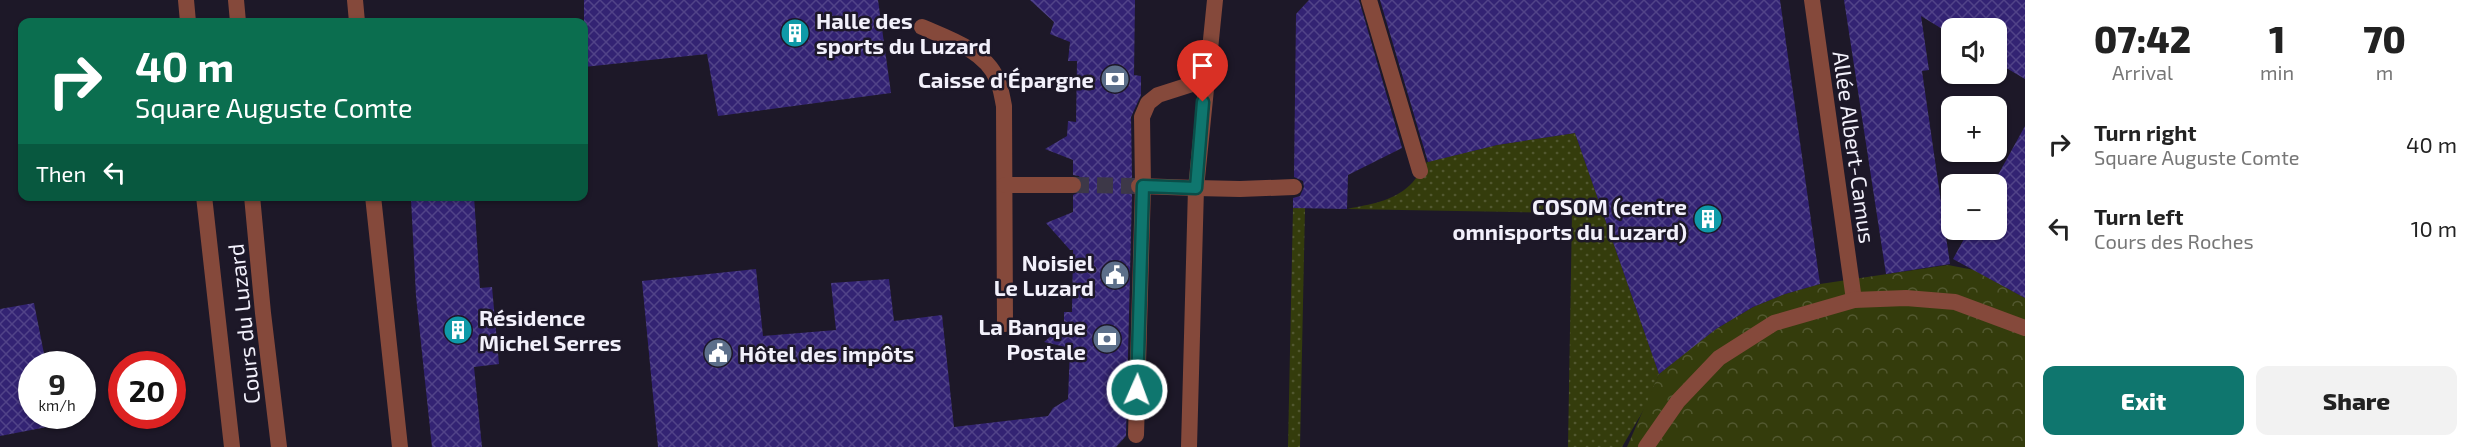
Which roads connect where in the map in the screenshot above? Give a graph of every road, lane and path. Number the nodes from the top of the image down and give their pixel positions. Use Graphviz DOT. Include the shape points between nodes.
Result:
graph roads {
  1 [pos="186,0"];
  2 [pos="236,0"];
  3 [pos="355,0"];
  4 [pos="1215,0"];
  5 [pos="1369,0"];
  6 [pos="1812,0"];
  7 [pos="188,18"];
  8 [pos="238,18"];
  9 [pos="357,18"];
  10 [pos="922,27"];
  11 [pos="1205,80"];
  12 [pos="1420,171"];
  13 [pos="1005,185"];
  14 [pos="1073,185"];
  15 [pos="1141,186"];
  16 [pos="1294,187"];
  17 [pos="1196,188"];
  18 [pos="205,201"];
  19 [pos="252,201"];
  20 [pos="374,201"];
  21 [pos="1854,300"];
  22 [pos="1005,324"];
  23 [pos="2025,328"];
  24 [pos="1136,435"];
  25 [pos="232,447"];
  26 [pos="279,447"];
  27 [pos="400,447"];
  28 [pos="1189,447"];
  29 [pos="1646,447"];
  1 -- 7 [label="street"];
  2 -- 8 [label="street"];
  3 -- 9 [label="street"];
  4 -- 11 [label="street"];
  5 -- 12 [label="street"];
  6 -- 21 [label="street, Allée Albert-Camus"];
  10 -- 13 [label="street" via="979,56 997,77 1004,106"];
  11 -- 15 [label="street" via="1158,95 1148,103 1142,117"];
  11 -- 17 [label="street"];
  13 -- 14 [label="street"];
  13 -- 22 [label="street"];
  15 -- 17 [label="street"];
  15 -- 24 [label="street"];
  16 -- 17 [label="street"];
  17 -- 28 [label="street"];
  18 -- 25 [label="street, Cours du Luzard"];
  19 -- 26 [label="street, Cours du Luzard"];
  20 -- 27 [label="street"];
  21 -- 23 [label="street" via="1906,298 1955,302"];
  21 -- 29 [label="street" via="1774,324 1719,358 1678,401"];
}
